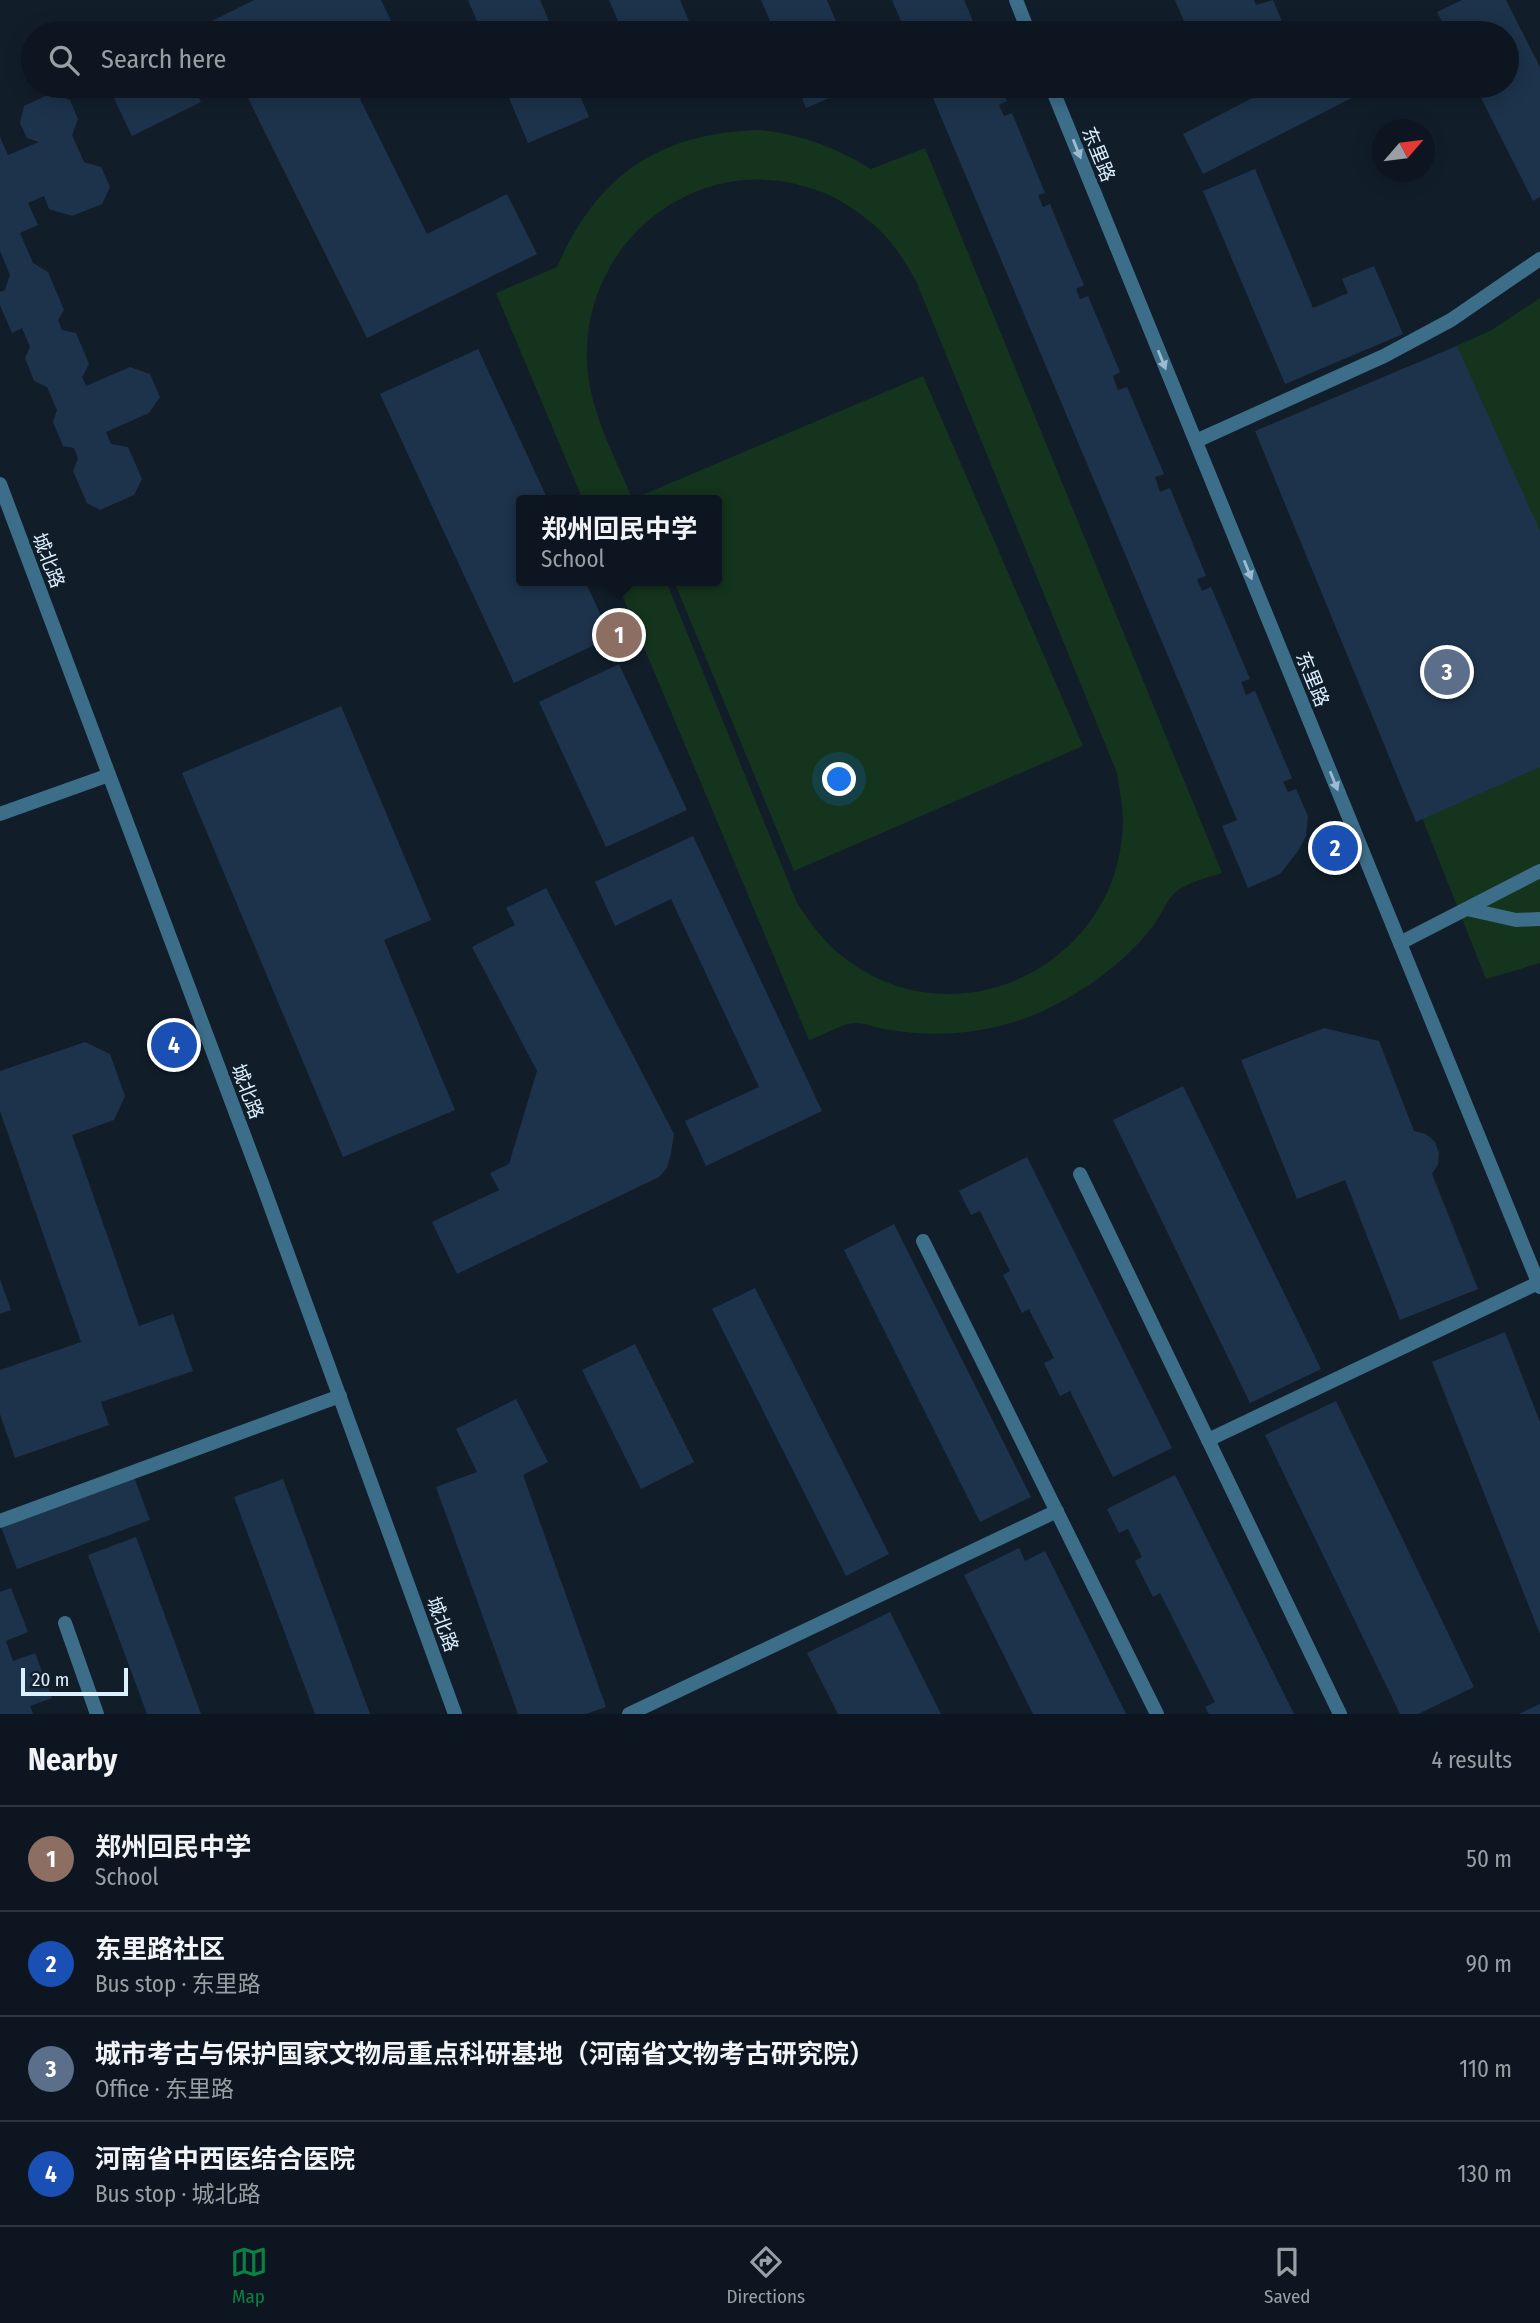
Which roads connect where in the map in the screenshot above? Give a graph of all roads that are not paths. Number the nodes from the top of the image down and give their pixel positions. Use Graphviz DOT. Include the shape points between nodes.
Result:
graph roads {
  1 [pos="1016,0"];
  2 [pos="1025,21"];
  3 [pos="1056,98"];
  4 [pos="1540,259"];
  5 [pos="1196,441"];
  6 [pos="0,484"];
  7 [pos="109,775"];
  8 [pos="0,814"];
  9 [pos="1540,871"];
  10 [pos="1467,909"];
  11 [pos="1540,919"];
  12 [pos="1400,943"];
  13 [pos="1080,1174"];
  14 [pos="923,1241"];
  15 [pos="1539,1285"];
  16 [pos="340,1396"];
  17 [pos="1208,1440"];
  18 [pos="1057,1511"];
  19 [pos="0,1521"];
  20 [pos="65,1623"];
  21 [pos="97,1714"];
  22 [pos="455,1714"];
  23 [pos="629,1714"];
  24 [pos="1157,1714"];
  25 [pos="1339,1714"];
  1 -- 2 [label="street"];
  3 -- 5 [label="street, 东里路, one-way"];
  4 -- 5 [label="street" via="1451,320 1395,350"];
  5 -- 12 [label="street, 东里路, one-way"];
  6 -- 7 [label="street, 城北路"];
  7 -- 8 [label="street"];
  7 -- 16 [label="street, 城北路"];
  9 -- 10 [label="street"];
  10 -- 11 [label="street" via="1516,920"];
  10 -- 12 [label="street"];
  12 -- 15 [label="street, 东里路"];
  13 -- 17 [label="street"];
  14 -- 18 [label="street"];
  15 -- 17 [label="street"];
  16 -- 19 [label="street"];
  16 -- 22 [label="street, 城北路"];
  17 -- 25 [label="street"];
  18 -- 23 [label="street"];
  18 -- 24 [label="street"];
  20 -- 21 [label="street"];
}
